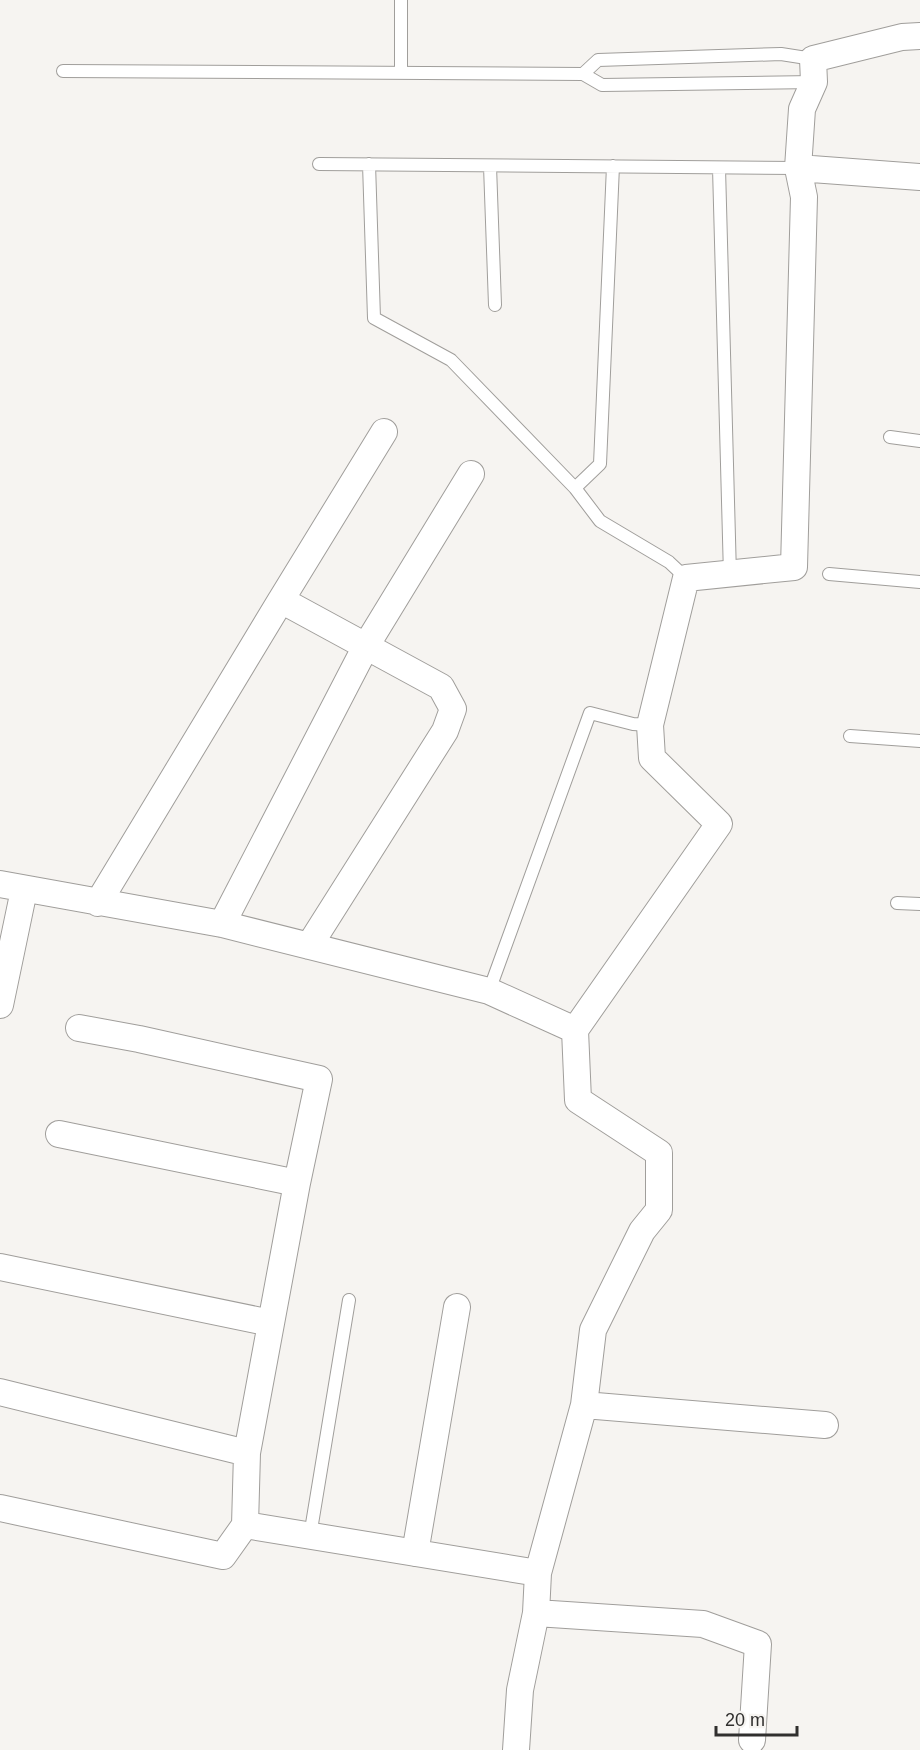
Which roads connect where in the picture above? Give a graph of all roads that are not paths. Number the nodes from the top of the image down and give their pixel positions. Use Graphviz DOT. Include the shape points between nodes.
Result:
graph roads {
  1 [pos="401,0"];
  2 [pos="920,36"];
  3 [pos="814,70"];
  4 [pos="63,71"];
  5 [pos="401,72"];
  6 [pos="583,74"];
  7 [pos="320,164"];
  8 [pos="369,164"];
  9 [pos="490,166"];
  10 [pos="613,166"];
  11 [pos="718,168"];
  12 [pos="798,168"];
  13 [pos="920,177"];
  14 [pos="495,306"];
  15 [pos="384,432"];
  16 [pos="890,437"];
  17 [pos="920,441"];
  18 [pos="471,474"];
  19 [pos="576,488"];
  20 [pos="829,574"];
  21 [pos="730,575"];
  22 [pos="686,578"];
  23 [pos="920,582"];
  24 [pos="281,600"];
  25 [pos="366,646"];
  26 [pos="650,725"];
  27 [pos="850,736"];
  28 [pos="920,741"];
  29 [pos="12,887"];
  30 [pos="98,903"];
  31 [pos="897,903"];
  32 [pos="920,904"];
  33 [pos="222,924"];
  34 [pos="309,946"];
  35 [pos="489,991"];
  36 [pos="0,1005"];
  37 [pos="79,1028"];
  38 [pos="576,1030"];
  39 [pos="59,1134"];
  40 [pos="297,1183"];
  41 [pos="0,1267"];
  42 [pos="349,1300"];
  43 [pos="457,1306"];
  44 [pos="271,1323"];
  45 [pos="0,1392"];
  46 [pos="584,1405"];
  47 [pos="825,1425"];
  48 [pos="247,1453"];
  49 [pos="0,1508"];
  50 [pos="245,1526"];
  51 [pos="310,1536"];
  52 [pos="415,1553"];
  53 [pos="538,1573"];
  54 [pos="536,1613"];
  55 [pos="752,1740"];
  56 [pos="516,1750"];
  1 -- 5 [label="lane"];
  2 -- 3 [label="street" via="902,37"];
  3 -- 6 [label="lane" via="602,85"];
  3 -- 6 [label="lane" via="781,54 598,60"];
  3 -- 12 [label="street" via="802,109"];
  4 -- 5 [label="lane"];
  5 -- 6 [label="lane"];
  7 -- 8 [label="lane"];
  8 -- 9 [label="lane"];
  8 -- 19 [label="lane" via="374,318 451,360"];
  9 -- 10 [label="lane"];
  9 -- 14 [label="lane"];
  10 -- 11 [label="lane"];
  10 -- 19 [label="lane" via="600,464"];
  11 -- 12 [label="lane"];
  11 -- 21 [label="lane"];
  12 -- 13 [label="street"];
  12 -- 21 [label="street" via="804,197 794,567"];
  15 -- 24 [label="street"];
  16 -- 17 [label="lane"];
  18 -- 25 [label="street"];
  19 -- 22 [label="lane" via="600,521 669,562"];
  20 -- 23 [label="lane"];
  21 -- 22 [label="street"];
  22 -- 26 [label="street"];
  24 -- 25 [label="street"];
  24 -- 30 [label="street"];
  25 -- 33 [label="street"];
  25 -- 34 [label="street" via="441,687 453,709 445,731"];
  26 -- 35 [label="lane" via="590,714"];
  26 -- 38 [label="street" via="652,758 718,824"];
  27 -- 28 [label="lane"];
  29 -- 30 [label="street"];
  29 -- 36 [label="street"];
  30 -- 33 [label="street"];
  31 -- 32 [label="lane"];
  33 -- 34 [label="street"];
  34 -- 35 [label="street"];
  35 -- 38 [label="street"];
  37 -- 40 [label="street" via="319,1079"];
  38 -- 46 [label="street" via="578,1100 659,1153 659,1210 642,1232 593,1330"];
  39 -- 40 [label="street"];
  40 -- 44 [label="street"];
  41 -- 44 [label="street"];
  42 -- 51 [label="lane"];
  43 -- 52 [label="street"];
  44 -- 48 [label="street"];
  45 -- 48 [label="street"];
  46 -- 47 [label="street"];
  46 -- 53 [label="street"];
  48 -- 50 [label="street"];
  49 -- 50 [label="street" via="223,1556"];
  50 -- 51 [label="street"];
  51 -- 52 [label="street"];
  52 -- 53 [label="street"];
  53 -- 54 [label="street"];
  54 -- 55 [label="street" via="703,1624 758,1644"];
  54 -- 56 [label="street" via="520,1690"];
}
